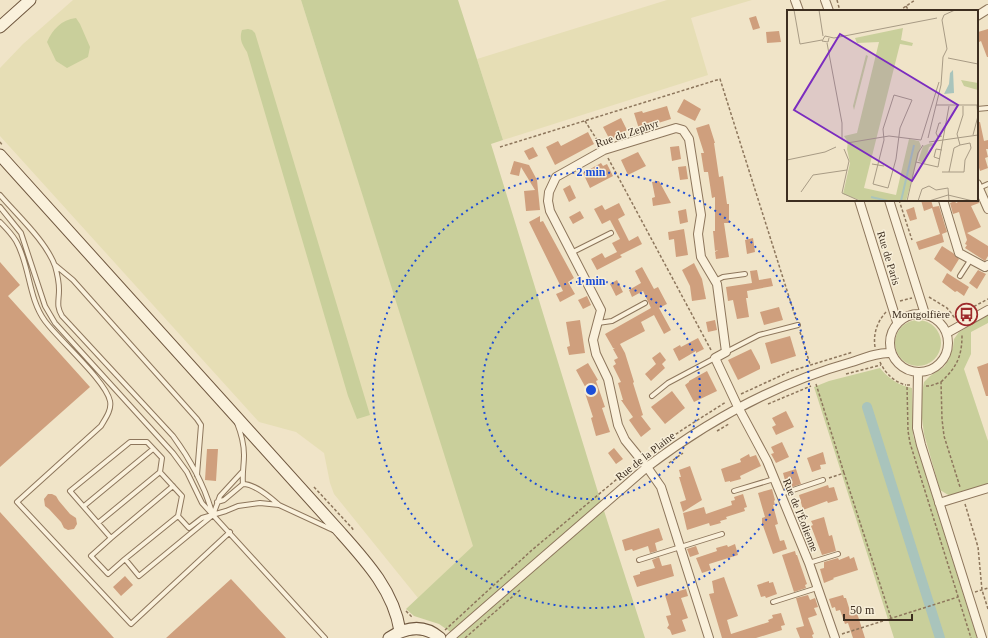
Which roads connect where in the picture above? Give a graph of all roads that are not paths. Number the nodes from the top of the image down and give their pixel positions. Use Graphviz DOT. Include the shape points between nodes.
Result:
graph roads {
  1 [pos="30,0"];
  2 [pos="795,0"];
  3 [pos="825,0"];
  4 [pos="988,9"];
  5 [pos="799,10"];
  6 [pos="829,10"];
  7 [pos="978,15"];
  8 [pos="0,27"];
  9 [pos="988,108"];
  10 [pos="978,109"];
  11 [pos="0,155"];
  12 [pos="988,184"];
  13 [pos="978,186"];
  14 [pos="0,195"];
  15 [pos="859,201"];
  16 [pos="889,201"];
  17 [pos="943,201"];
  18 [pos="0,207"];
  19 [pos="988,209"];
  20 [pos="0,222"];
  21 [pos="611,233"];
  22 [pos="572,253"];
  23 [pos="971,259"];
  24 [pos="54,265"];
  25 [pos="988,265"];
  26 [pos="744,274"];
  27 [pos="960,276"];
  28 [pos="715,281"];
  29 [pos="645,303"];
  30 [pos="988,310"];
  31 [pos="925,314"];
  32 [pos="897,322"];
  33 [pos="598,323"];
  34 [pos="798,325"];
  35 [pos="947,333"];
  36 [pos="726,352"];
  37 [pos="891,353"];
  38 [pos="715,358"];
  39 [pos="918,373"];
  40 [pos="652,396"];
  41 [pos="738,407"];
  42 [pos="232,412"];
  43 [pos="153,449"];
  44 [pos="647,467"];
  45 [pos="160,472"];
  46 [pos="242,472"];
  47 [pos="197,475"];
  48 [pos="775,479"];
  49 [pos="823,480"];
  50 [pos="243,484"];
  51 [pos="173,486"];
  52 [pos="988,488"];
  53 [pos="734,491"];
  54 [pos="781,494"];
  55 [pos="217,502"];
  56 [pos="939,503"];
  57 [pos="279,505"];
  58 [pos="84,506"];
  59 [pos="213,515"];
  60 [pos="178,516"];
  61 [pos="98,523"];
  62 [pos="230,532"];
  63 [pos="341,533"];
  64 [pos="722,534"];
  65 [pos="111,538"];
  66 [pos="680,547"];
  67 [pos="838,554"];
  68 [pos="125,559"];
  69 [pos="639,560"];
  70 [pos="809,563"];
  71 [pos="817,588"];
  72 [pos="773,602"];
  73 [pos="400,631"];
  74 [pos="833,637"];
  75 [pos="326,638"];
  76 [pos="389,638"];
  77 [pos="440,638"];
  78 [pos="450,638"];
  79 [pos="709,638"];
  80 [pos="982,638"];
  1 -- 8 [label="street"];
  2 -- 5 [label="street"];
  3 -- 6 [label="street"];
  4 -- 7 [label="street"];
  9 -- 10 [label="lane"];
  11 -- 42 [label="street"];
  12 -- 13 [label="lane"];
  13 -- 19 [label="street"];
  14 -- 24 [label="lane" via="37,238"];
  15 -- 32 [label="street, Rue de Paris"];
  16 -- 31 [label="street, Rue de Paris"];
  17 -- 23 [label="street" via="959,252"];
  18 -- 59 [label="lane" via="21,233 49,314 173,453 187,472 202,503"];
  20 -- 62 [label="lane" via="18,245 44,320 96,378 108,394 111,406 101,426 17,502 131,624"];
  21 -- 22 [label="lane"];
  22 -- 28 [label="street, Rue du Zephyr" via="550,212 548,201 556,177 604,150 676,128 683,130 689,139 701,215 698,234 701,257"];
  22 -- 33 [label="street, Rue du Zephyr" via="601,310"];
  23 -- 25 [label="street" via="985,267"];
  23 -- 27 [label="lane"];
  24 -- 47 [label="lane" via="58,281 57,305 62,316 173,436"];
  24 -- 47 [label="lane" via="73,280 197,419 201,426"];
  26 -- 28 [label="lane" via="723,277"];
  28 -- 36 [label="street, Rue du Zephyr"];
  29 -- 33 [label="lane" via="612,321"];
  30 -- 35 [label="street"];
  31 -- 32 [label="street" via="908,316"];
  31 -- 35 [label="street" via="939,321"];
  32 -- 37 [label="street" via="890,335"];
  33 -- 44 [label="street, Rue du Zephyr" via="593,340 596,354 608,378 618,425 625,440"];
  34 -- 36 [label="lane" via="759,335"];
  35 -- 39 [label="street" via="948,345 942,362 927,372"];
  36 -- 38 [label="street"];
  37 -- 39 [label="street" via="901,367"];
  37 -- 41 [label="street, Rue de la Plaine" via="825,369"];
  38 -- 40 [label="lane" via="668,383"];
  38 -- 41 [label="street"];
  39 -- 56 [label="street" via="918,428"];
  41 -- 44 [label="street, Rue de la Plaine" via="678,443"];
  41 -- 48 [label="street, Rue de l'Éolienne"];
  42 -- 46 [label="lane" via="243,441"];
  42 -- 63 [label="street"];
  43 -- 45 [label="lane" via="162,458"];
  43 -- 58 [label="lane"];
  43 -- 58 [label="lane" via="147,442 130,442 70,491"];
  44 -- 66 [label="street" via="661,487"];
  44 -- 78 [label="street, Rue de la Plaine"];
  45 -- 51 [label="lane"];
  45 -- 61 [label="lane"];
  46 -- 50 [label="lane"];
  46 -- 55 [label="lane"];
  47 -- 59 [label="lane"];
  48 -- 53 [label="lane"];
  48 -- 54 [label="street, Rue de l'Éolienne"];
  49 -- 54 [label="lane"];
  50 -- 55 [label="lane" via="224,500"];
  50 -- 57 [label="lane" via="268,494"];
  51 -- 60 [label="lane" via="182,496"];
  51 -- 65 [label="lane"];
  52 -- 56 [label="street"];
  54 -- 70 [label="street, Rue de l'Éolienne"];
  55 -- 59 [label="lane"];
  56 -- 80 [label="street"];
  57 -- 59 [label="lane" via="250,504"];
  57 -- 63 [label="lane"];
  58 -- 61 [label="lane"];
  59 -- 60 [label="lane" via="202,518 189,528"];
  59 -- 62 [label="lane"];
  59 -- 68 [label="lane" via="139,576"];
  60 -- 68 [label="lane"];
  61 -- 65 [label="lane"];
  62 -- 75 [label="lane"];
  63 -- 73 [label="street" via="371,568 385,590 396,613"];
  64 -- 66 [label="lane"];
  65 -- 68 [label="lane" via="91,556 108,574"];
  66 -- 69 [label="lane"];
  66 -- 79 [label="street"];
  67 -- 70 [label="lane"];
  70 -- 71 [label="street, Rue de l'Éolienne"];
  71 -- 72 [label="lane"];
  71 -- 74 [label="street, Rue de l'Éolienne"];
  73 -- 76 [label="street"];
  73 -- 77 [label="street" via="424,629"];
}
